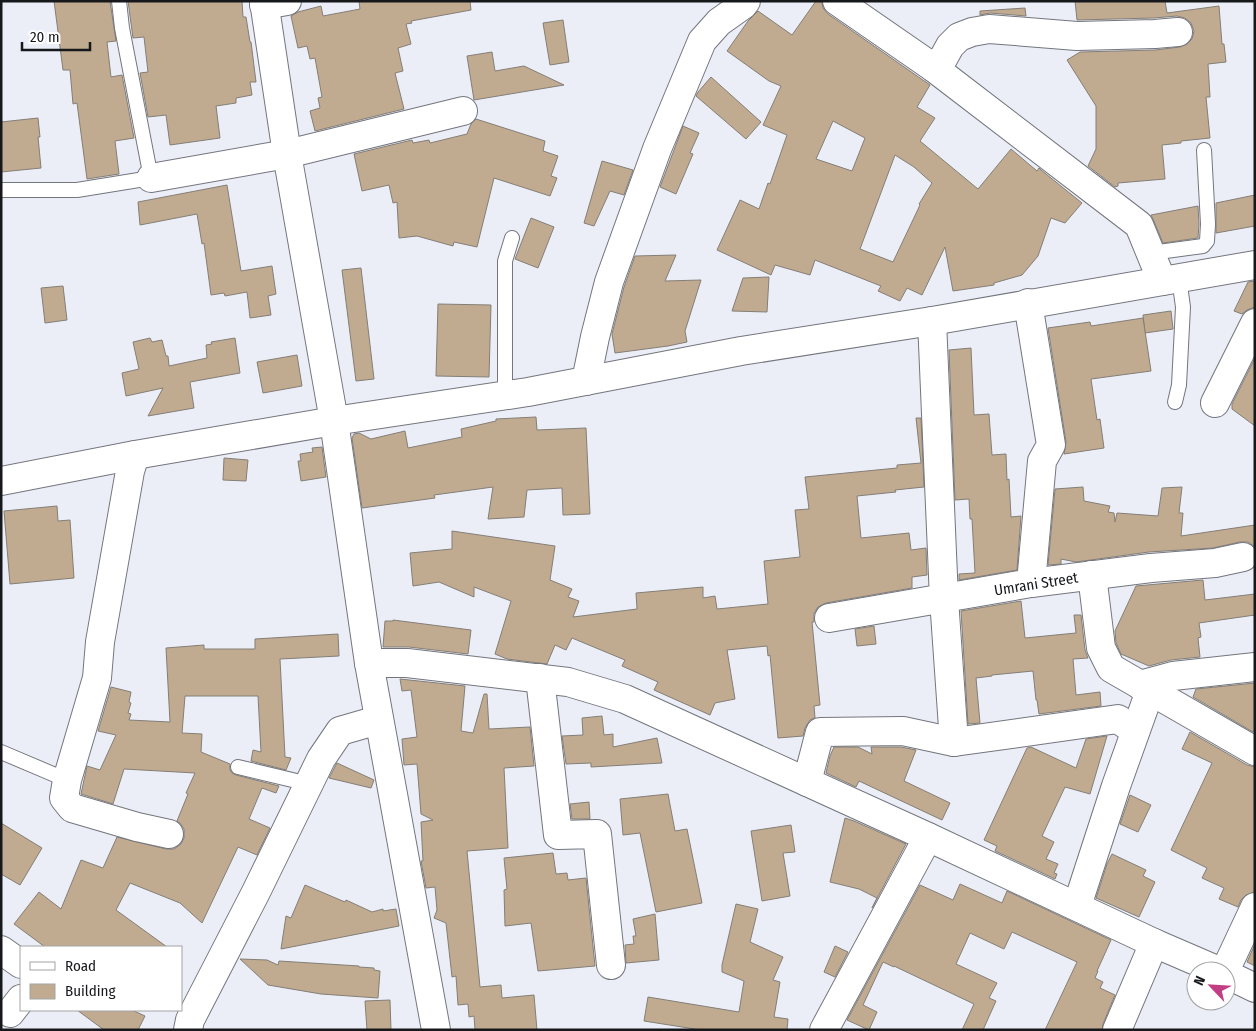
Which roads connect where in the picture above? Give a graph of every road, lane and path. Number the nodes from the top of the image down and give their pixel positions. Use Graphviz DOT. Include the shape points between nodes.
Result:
graph roads {
  1 [pos="119,1"];
  2 [pos="746,1"];
  3 [pos="837,1"];
  4 [pos="272,3"];
  5 [pos="1178,32"];
  6 [pos="934,68"];
  7 [pos="463,111"];
  8 [pos="1204,150"];
  9 [pos="287,154"];
  10 [pos="151,178"];
  11 [pos="1,190"];
  12 [pos="512,238"];
  13 [pos="1151,253"];
  14 [pos="1255,265"];
  15 [pos="1171,280"];
  16 [pos="1028,303"];
  17 [pos="932,321"];
  18 [pos="1255,323"];
  19 [pos="586,381"];
  20 [pos="505,396"];
  21 [pos="1175,402"];
  22 [pos="1215,403"];
  23 [pos="334,421"];
  24 [pos="135,455"];
  25 [pos="1,482"];
  26 [pos="1243,557"];
  27 [pos="1092,575"];
  28 [pos="1031,583"];
  29 [pos="944,599"];
  30 [pos="829,618"];
  31 [pos="369,663"];
  32 [pos="1255,666"];
  33 [pos="540,678"];
  34 [pos="1145,688"];
  35 [pos="378,720"];
  36 [pos="1135,732"];
  37 [pos="954,742"];
  38 [pos="1255,751"];
  39 [pos="1,752"];
  40 [pos="238,767"];
  41 [pos="67,780"];
  42 [pos="807,782"];
  43 [pos="309,784"];
  44 [pos="169,834"];
  45 [pos="928,836"];
  46 [pos="1077,906"];
  47 [pos="1255,908"];
  48 [pos="1154,943"];
  49 [pos="1,950"];
  50 [pos="1196,961"];
  51 [pos="1231,961"];
  52 [pos="20,963"];
  53 [pos="611,965"];
  54 [pos="1236,978"];
  55 [pos="1255,988"];
  56 [pos="188,1030"];
  57 [pos="436,1030"];
  58 [pos="824,1030"];
  59 [pos="1117,1030"];
  1 -- 10 [label="lane"];
  2 -- 19 [label="street" via="702,41 657,149 609,282"];
  3 -- 6 [label="street"];
  4 -- 9 [label="street"];
  5 -- 6 [label="street" via="1077,36 989,29 959,37"];
  6 -- 13 [label="street" via="1139,225"];
  7 -- 9 [label="street"];
  8 -- 13 [label="lane" via="1207,241 1203,246"];
  9 -- 10 [label="street"];
  9 -- 23 [label="street"];
  10 -- 11 [label="lane" via="77,190"];
  12 -- 20 [label="lane" via="504,261"];
  13 -- 15 [label="street"];
  14 -- 15 [label="street"];
  15 -- 16 [label="street"];
  15 -- 21 [label="lane" via="1183,307 1179,385"];
  16 -- 17 [label="street"];
  16 -- 28 [label="street" via="1051,445 1042,461"];
  17 -- 19 [label="street" via="741,351"];
  17 -- 29 [label="street"];
  18 -- 22 [label="street"];
  19 -- 20 [label="street"];
  20 -- 23 [label="street"];
  23 -- 24 [label="street"];
  23 -- 31 [label="street"];
  24 -- 25 [label="street"];
  24 -- 41 [label="street" via="100,642 97,678"];
  26 -- 27 [label="street, Umrani Street" via="1215,563"];
  27 -- 28 [label="street, Umrani Street"];
  27 -- 34 [label="street" via="1101,648 1111,668"];
  28 -- 29 [label="street, Umrani Street"];
  29 -- 30 [label="street, Umrani Street"];
  29 -- 37 [label="street"];
  31 -- 33 [label="street" via="407,663"];
  31 -- 35 [label="street"];
  32 -- 34 [label="street" via="1173,676"];
  33 -- 42 [label="street" via="568,682 625,699"];
  33 -- 53 [label="street" via="558,835 597,834"];
  34 -- 36 [label="street"];
  34 -- 38 [label="street"];
  35 -- 43 [label="street" via="340,731"];
  35 -- 57 [label="street"];
  36 -- 37 [label="street" via="1118,719"];
  36 -- 46 [label="street"];
  37 -- 42 [label="street" via="903,731 820,732"];
  39 -- 41 [label="lane"];
  40 -- 43 [label="lane"];
  41 -- 44 [label="street" via="64,798 72,808"];
  42 -- 45 [label="street"];
  43 -- 56 [label="street" via="190,1020"];
  45 -- 46 [label="street"];
  45 -- 58 [label="street"];
  46 -- 48 [label="street"];
  47 -- 51 [label="street"];
  48 -- 50 [label="street"];
  48 -- 59 [label="street"];
  49 -- 52 [label="street"];
  54 -- 55 [label="street"];
}
